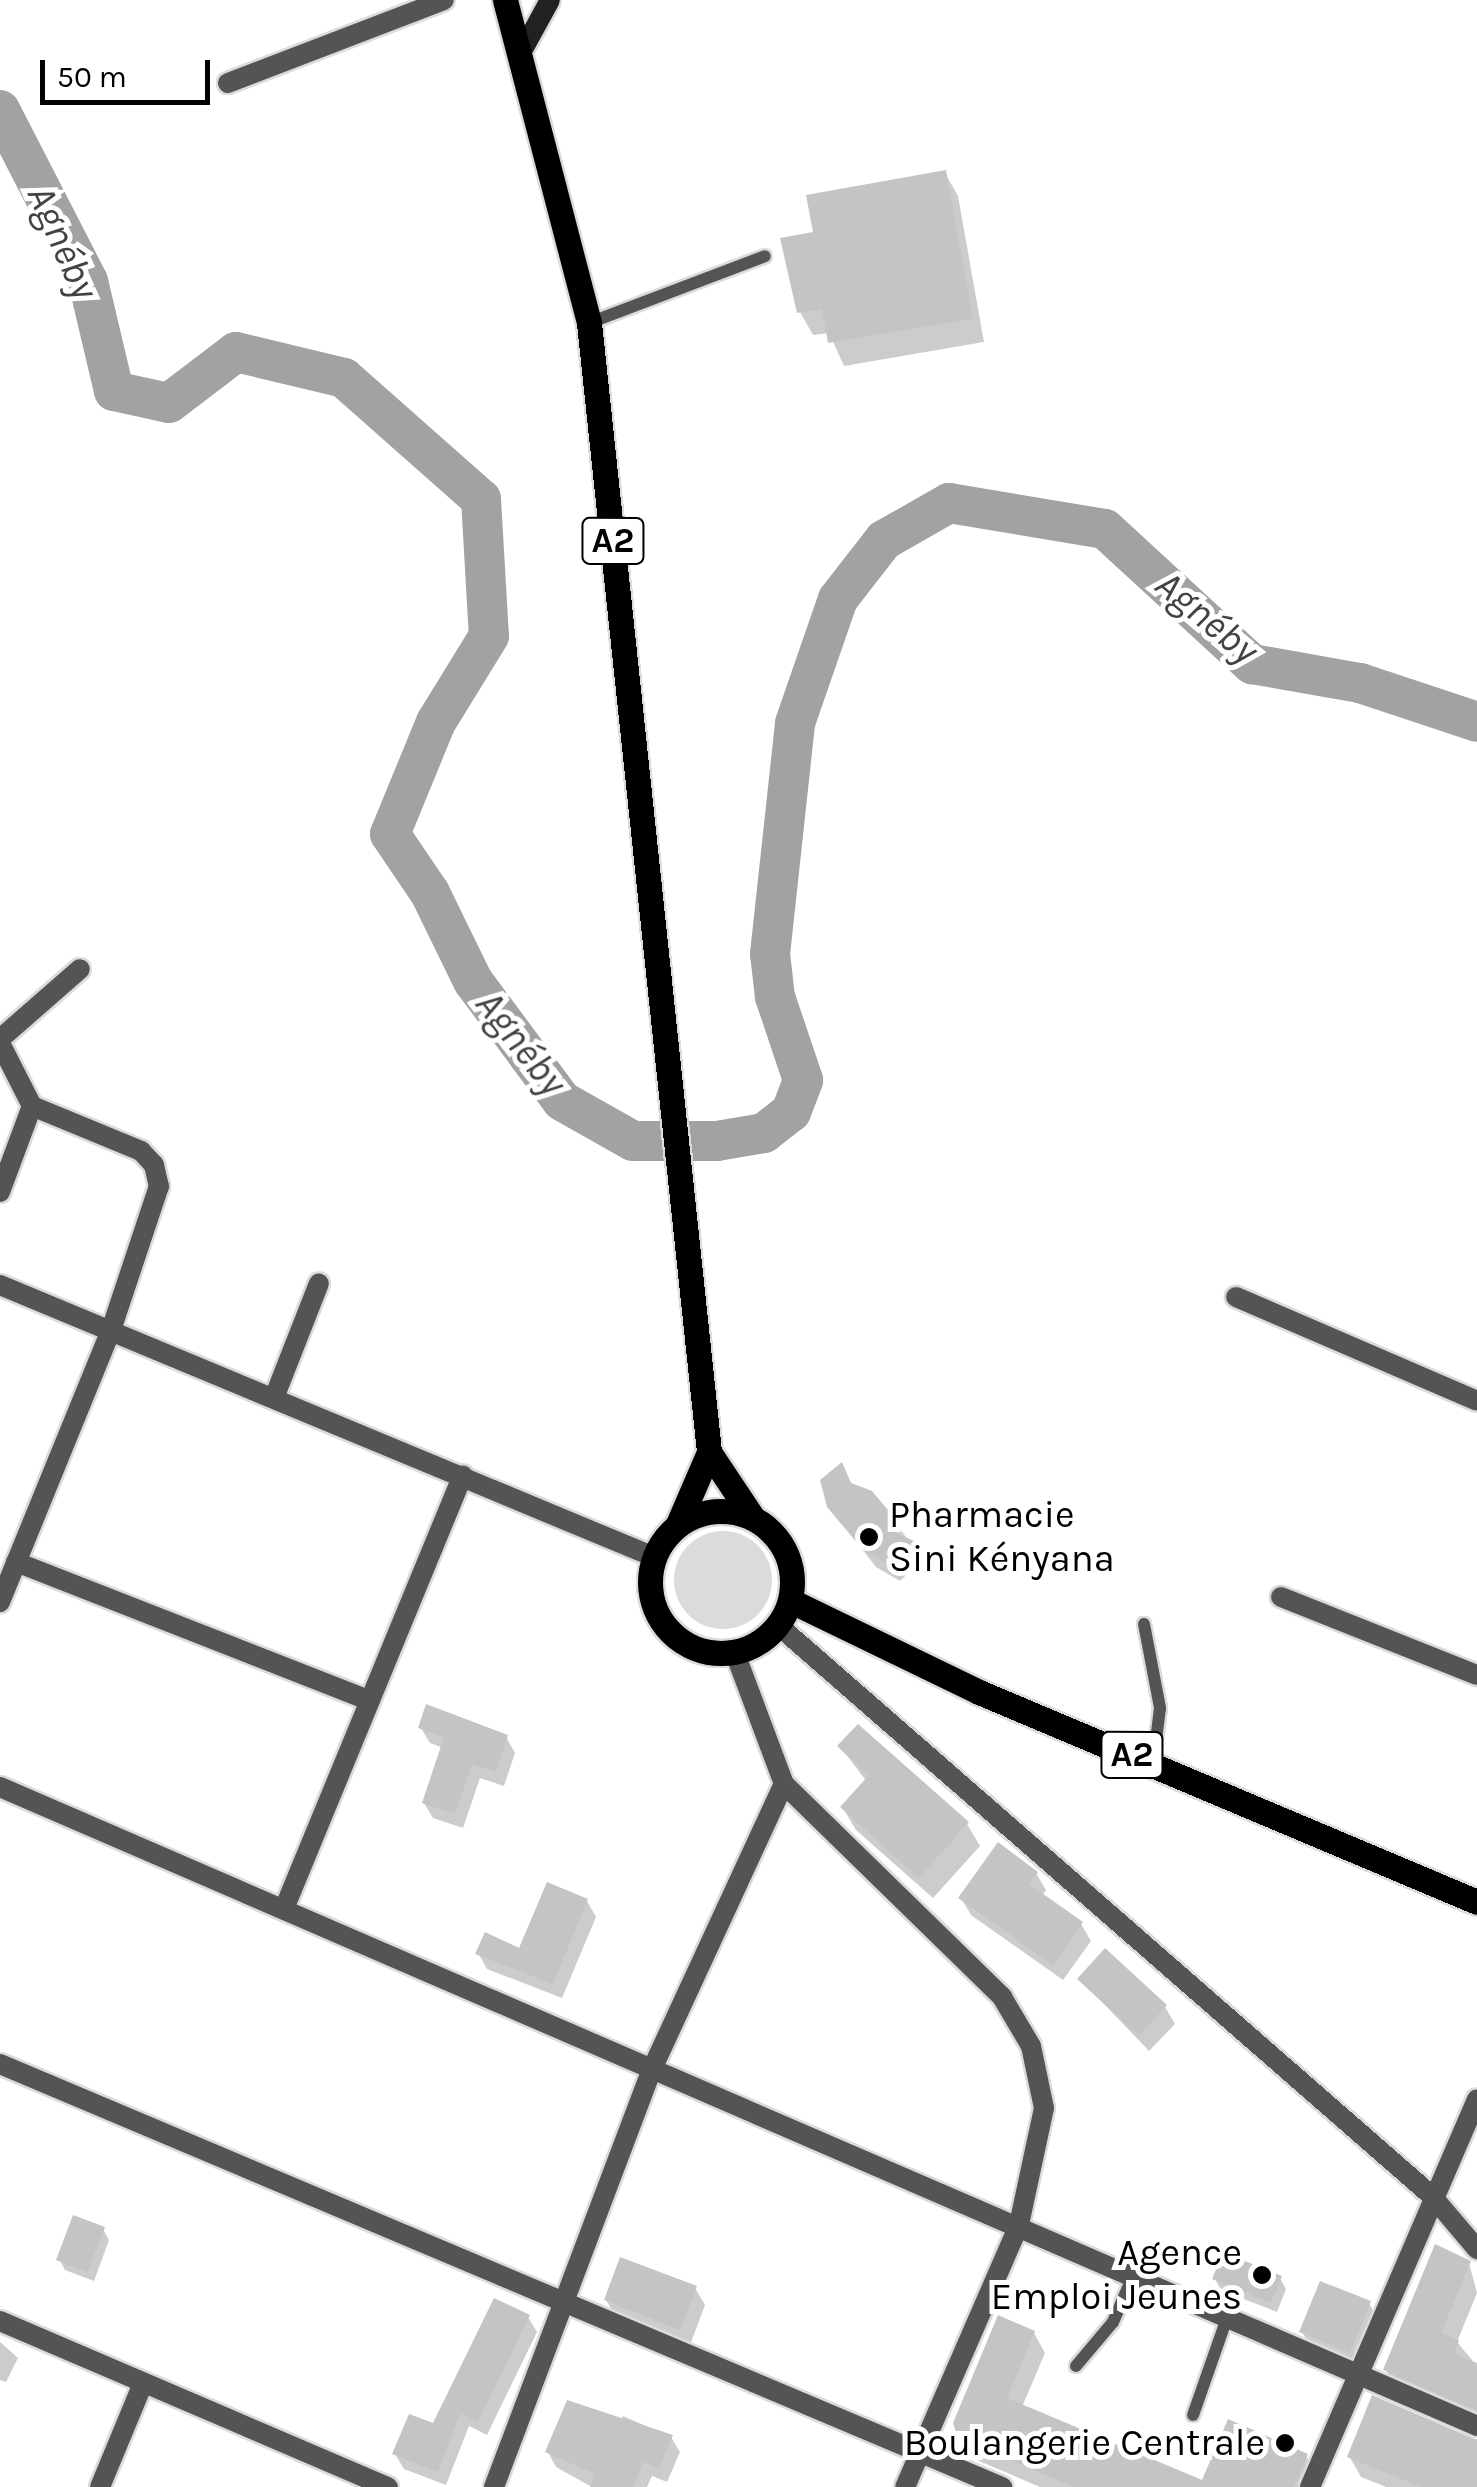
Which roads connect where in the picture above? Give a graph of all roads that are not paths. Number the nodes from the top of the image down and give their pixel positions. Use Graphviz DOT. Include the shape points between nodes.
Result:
graph roads {
  1 [pos="444,0"];
  2 [pos="505,0"];
  3 [pos="550,0"];
  4 [pos="521,53"];
  5 [pos="228,83"];
  6 [pos="766,256"];
  7 [pos="589,323"];
  8 [pos="80,969"];
  9 [pos="0,1041"];
  10 [pos="32,1106"];
  11 [pos="0,1192"];
  12 [pos="320,1283"];
  13 [pos="0,1285"];
  14 [pos="1236,1297"];
  15 [pos="111,1330"];
  16 [pos="274,1398"];
  17 [pos="1477,1401"];
  18 [pos="709,1452"];
  19 [pos="463,1475"];
  20 [pos="753,1518"];
  21 [pos="678,1524"];
  22 [pos="654,1556"];
  23 [pos="16,1562"];
  24 [pos="1281,1597"];
  25 [pos="791,1601"];
  26 [pos="0,1602"];
  27 [pos="1144,1624"];
  28 [pos="778,1626"];
  29 [pos="735,1652"];
  30 [pos="1477,1675"];
  31 [pos="370,1701"];
  32 [pos="1153,1764"];
  33 [pos="784,1784"];
  34 [pos="0,1787"];
  35 [pos="1477,1902"];
  36 [pos="284,1909"];
  37 [pos="0,2064"];
  38 [pos="654,2067"];
  39 [pos="1477,2100"];
  40 [pos="1432,2196"];
  41 [pos="1019,2224"];
  42 [pos="1477,2249"];
  43 [pos="1133,2276"];
  44 [pos="568,2302"];
  45 [pos="1227,2318"];
  46 [pos="0,2321"];
  47 [pos="1076,2366"];
  48 [pos="1357,2377"];
  49 [pos="143,2382"];
  50 [pos="1194,2415"];
  51 [pos="1477,2426"];
  52 [pos="919,2453"];
  53 [pos="100,2487"];
  54 [pos="388,2487"];
  55 [pos="494,2487"];
  56 [pos="905,2487"];
  57 [pos="1002,2487"];
  58 [pos="1310,2487"];
  1 -- 5 [label="street"];
  2 -- 4 [label="main road, A2"];
  3 -- 4 [label="street"];
  4 -- 7 [label="main road, A2"];
  6 -- 7 [label="lane"];
  7 -- 18 [label="main road, A2"];
  8 -- 9 [label="street"];
  9 -- 10 [label="street"];
  10 -- 11 [label="street"];
  10 -- 15 [label="street" via="100,1130 154,1165 159,1186 152,1222"];
  12 -- 16 [label="street"];
  13 -- 15 [label="street"];
  14 -- 17 [label="street"];
  15 -- 16 [label="street"];
  15 -- 23 [label="street"];
  16 -- 19 [label="street"];
  18 -- 20 [label="main road, A2"];
  18 -- 21 [label="main road, A2"];
  19 -- 22 [label="street"];
  19 -- 31 [label="street"];
  20 -- 21 [label="main road" via="714,1511"];
  20 -- 25 [label="main road" via="787,1552"];
  21 -- 22 [label="main road"];
  22 -- 29 [label="main road" via="651,1600 674,1636 703,1651"];
  23 -- 26 [label="street"];
  23 -- 31 [label="street"];
  24 -- 30 [label="street"];
  25 -- 28 [label="main road"];
  25 -- 32 [label="main road, A2" via="979,1692"];
  27 -- 32 [label="lane" via="1160,1708"];
  28 -- 29 [label="main road"];
  28 -- 40 [label="street"];
  29 -- 33 [label="street"];
  31 -- 36 [label="street"];
  32 -- 35 [label="main road, A2"];
  33 -- 38 [label="street"];
  33 -- 41 [label="street" via="1002,1998 1030,2046 1044,2108"];
  34 -- 36 [label="street"];
  36 -- 38 [label="street"];
  37 -- 44 [label="street"];
  38 -- 41 [label="street"];
  38 -- 44 [label="street"];
  39 -- 40 [label="street"];
  40 -- 42 [label="street"];
  40 -- 48 [label="street"];
  41 -- 43 [label="street"];
  41 -- 52 [label="street"];
  43 -- 45 [label="street"];
  43 -- 47 [label="lane" via="1113,2322"];
  44 -- 52 [label="street"];
  44 -- 55 [label="street"];
  45 -- 48 [label="street"];
  45 -- 50 [label="lane"];
  46 -- 49 [label="street"];
  48 -- 51 [label="street"];
  48 -- 58 [label="street"];
  49 -- 53 [label="street"];
  49 -- 54 [label="street"];
  52 -- 56 [label="street"];
  52 -- 57 [label="street"];
}
